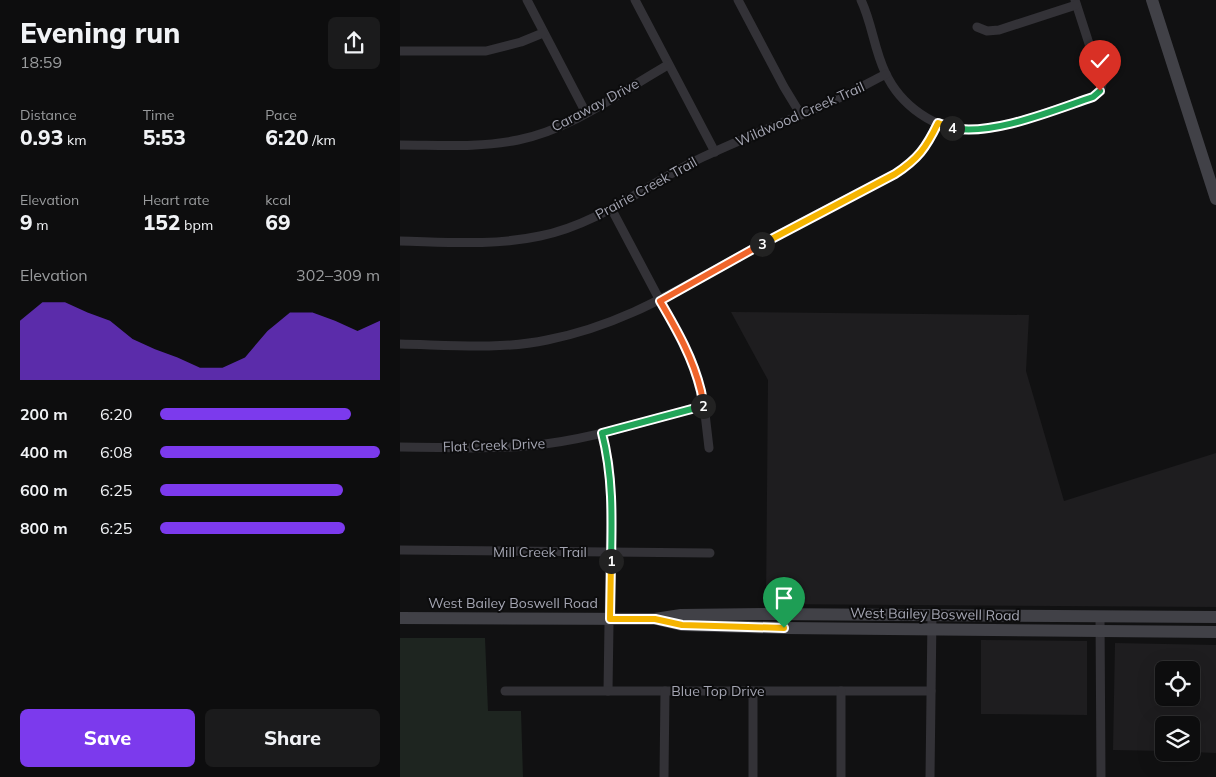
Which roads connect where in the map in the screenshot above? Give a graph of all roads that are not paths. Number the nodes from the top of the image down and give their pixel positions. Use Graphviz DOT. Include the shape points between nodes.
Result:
graph roads {
  1 [pos="527,0"];
  2 [pos="635,0"];
  3 [pos="738,0"];
  4 [pos="861,0"];
  5 [pos="1152,0"];
  6 [pos="1076,2"];
  7 [pos="977,27"];
  8 [pos="542,33"];
  9 [pos="400,51"];
  10 [pos="668,65"];
  11 [pos="886,74"];
  12 [pos="586,113"];
  13 [pos="801,115"];
  14 [pos="938,123"];
  15 [pos="400,144"];
  16 [pos="714,152"];
  17 [pos="1216,199"];
  18 [pos="612,210"];
  19 [pos="400,241"];
  20 [pos="660,301"];
  21 [pos="400,344"];
  22 [pos="704,405"];
  23 [pos="602,433"];
  24 [pos="400,447"];
  25 [pos="709,448"];
  26 [pos="400,550"];
  27 [pos="611,552"];
  28 [pos="710,553"];
  29 [pos="932,616"];
  30 [pos="1100,616"];
  31 [pos="1216,617"];
  32 [pos="400,618"];
  33 [pos="610,619"];
  34 [pos="655,619"];
  35 [pos="931,629"];
  36 [pos="1100,630"];
  37 [pos="1216,632"];
  38 [pos="608,691"];
  39 [pos="664,691"];
  40 [pos="753,691"];
  41 [pos="841,691"];
  42 [pos="931,691"];
  43 [pos="505,692"];
  44 [pos="664,777"];
  45 [pos="753,777"];
  46 [pos="841,777"];
  47 [pos="930,777"];
  48 [pos="1101,777"];
  1 -- 8 [label="street"];
  2 -- 10 [label="street"];
  3 -- 13 [label="street"];
  4 -- 11 [label="street"];
  5 -- 17 [label="main road"];
  6 -- 7 [label="street" via="999,30"];
  6 -- 14 [label="street" via="1102,84 1100,91 1093,97 992,128 971,130"];
  8 -- 9 [label="street" via="521,42 486,50"];
  8 -- 12 [label="street"];
  10 -- 12 [label="street, Caraway Drive"];
  10 -- 16 [label="street"];
  11 -- 13 [label="street, Wildwood Creek Trail"];
  11 -- 14 [label="street" via="907,103"];
  12 -- 15 [label="street, Caraway Drive" via="520,140 473,145"];
  13 -- 16 [label="street, Wildwood Creek Trail"];
  14 -- 20 [label="street" via="920,154 895,174"];
  16 -- 18 [label="street, Prairie Creek Trail"];
  18 -- 19 [label="street, Prairie Creek Trail" via="568,229 518,240"];
  18 -- 20 [label="street"];
  20 -- 21 [label="street" via="608,324 546,341 503,345"];
  20 -- 22 [label="street" via="692,361"];
  22 -- 23 [label="street, Flat Creek Drive"];
  22 -- 25 [label="street"];
  23 -- 24 [label="street, Flat Creek Drive" via="526,446"];
  23 -- 27 [label="street" via="611,490"];
  26 -- 27 [label="street, Mill Creek Trail"];
  27 -- 28 [label="street, Mill Creek Trail"];
  27 -- 33 [label="street"];
  29 -- 30 [label="main road, West Bailey Boswell Road"];
  29 -- 34 [label="main road, West Bailey Boswell Road" via="681,614"];
  29 -- 35 [label="street"];
  30 -- 31 [label="main road, West Bailey Boswell Road"];
  30 -- 36 [label="street"];
  32 -- 33 [label="main road, West Bailey Boswell Road"];
  33 -- 34 [label="main road, West Bailey Boswell Road"];
  33 -- 38 [label="street"];
  34 -- 35 [label="main road, West Bailey Boswell Road" via="682,625"];
  35 -- 36 [label="main road, West Bailey Boswell Road"];
  35 -- 42 [label="street"];
  36 -- 37 [label="main road, West Bailey Boswell Road"];
  36 -- 48 [label="street"];
  38 -- 39 [label="street, Blue Top Drive"];
  38 -- 43 [label="street, Blue Top Drive"];
  39 -- 40 [label="street, Blue Top Drive"];
  39 -- 44 [label="street"];
  40 -- 41 [label="street, Blue Top Drive"];
  40 -- 45 [label="street"];
  41 -- 42 [label="street, Blue Top Drive"];
  41 -- 46 [label="street"];
  42 -- 47 [label="street"];
}
